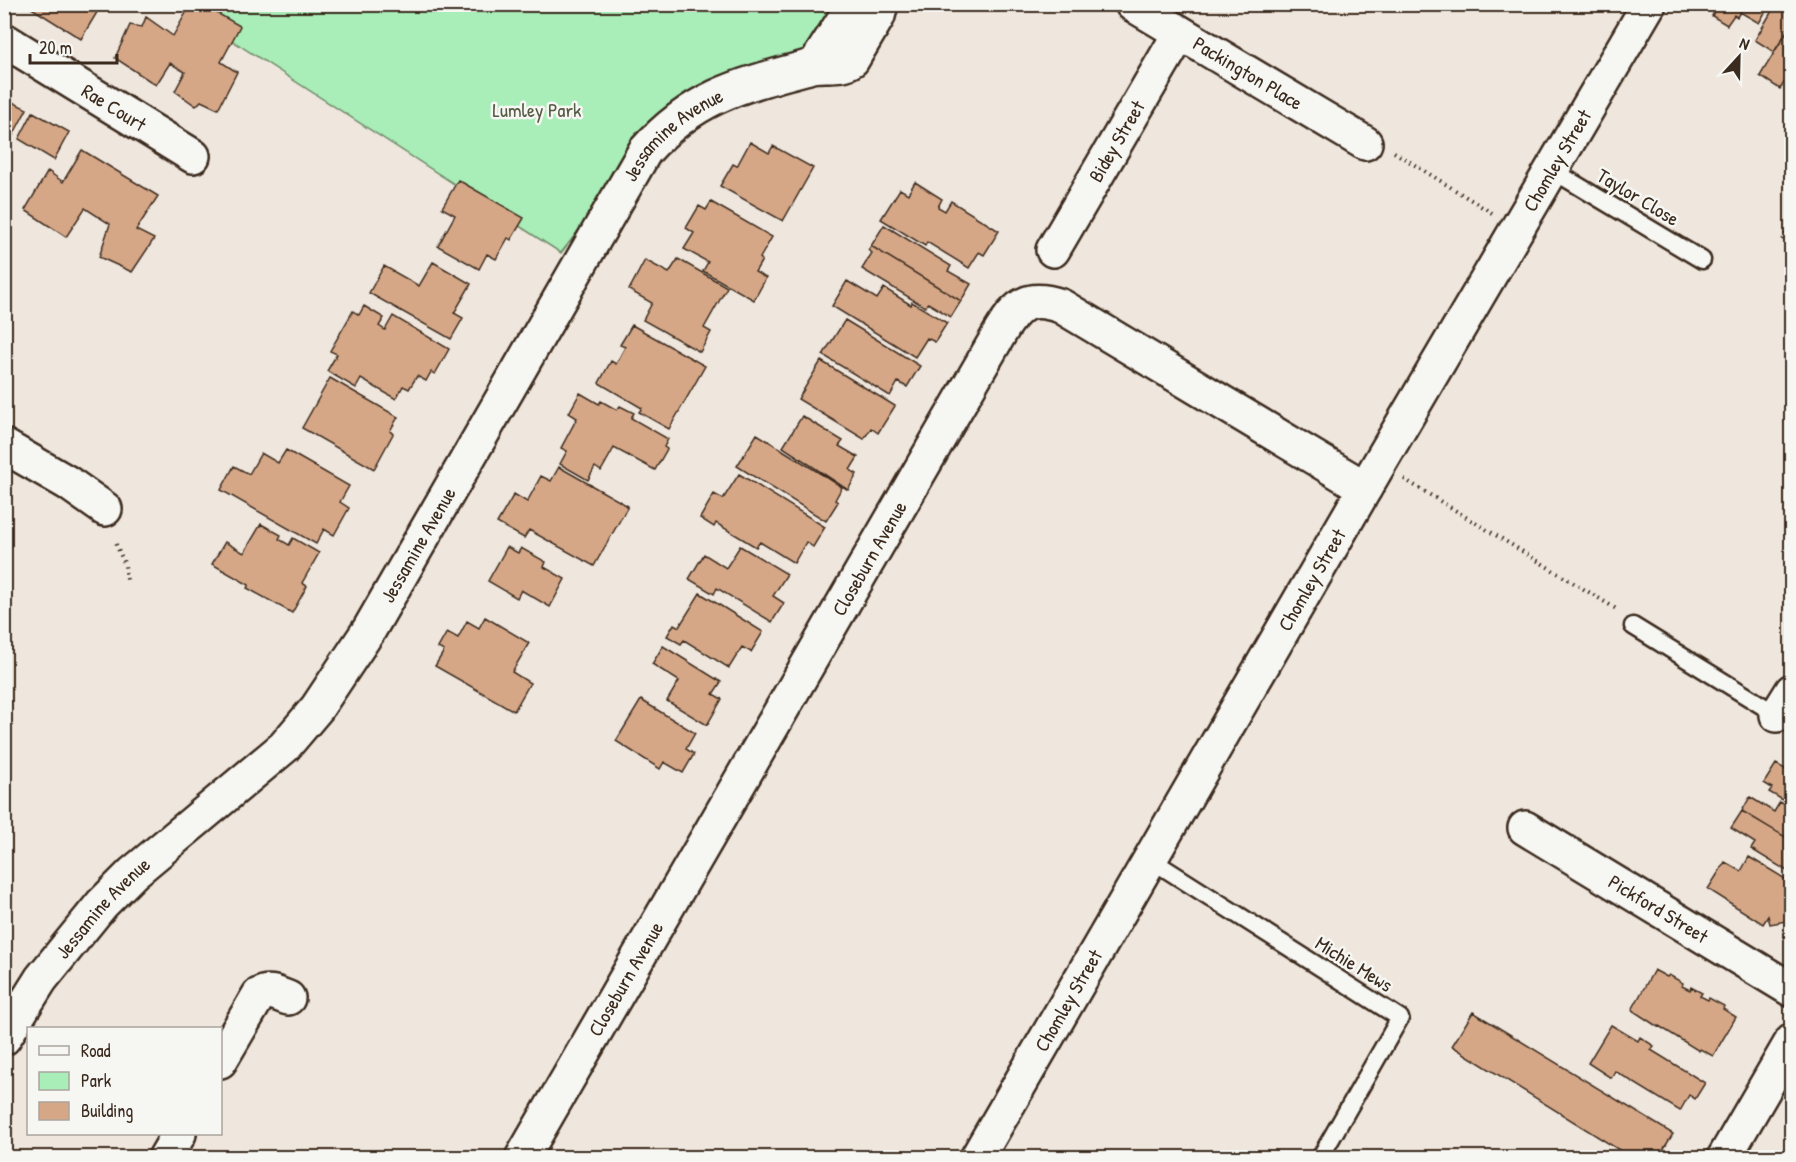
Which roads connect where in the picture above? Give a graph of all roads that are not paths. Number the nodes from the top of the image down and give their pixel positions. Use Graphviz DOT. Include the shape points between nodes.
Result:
graph roads {
  1 [pos="854,4"];
  2 [pos="881,4"];
  3 [pos="1132,4"];
  4 [pos="1649,4"];
  5 [pos="1180,33"];
  6 [pos="4,40"];
  7 [pos="815,65"];
  8 [pos="1365,143"];
  9 [pos="194,156"];
  10 [pos="1552,170"];
  11 [pos="1053,250"];
  12 [pos="1702,260"];
  13 [pos="4,446"];
  14 [pos="1365,488"];
  15 [pos="105,509"];
  16 [pos="1633,626"];
  17 [pos="1787,710"];
  18 [pos="1525,828"];
  19 [pos="1150,859"];
  20 [pos="1791,990"];
  21 [pos="288,998"];
  22 [pos="4,1038"];
  23 [pos="1791,1041"];
  24 [pos="222,1058"];
  25 [pos="178,1135"];
  26 [pos="165,1158"];
  27 [pos="522,1158"];
  28 [pos="977,1158"];
  29 [pos="1320,1158"];
  30 [pos="1724,1158"];
  1 -- 7 [label="street"];
  2 -- 7 [label="street, Jessamine Avenue" via="852,60 847,64"];
  3 -- 5 [label="street, Packington Place"];
  4 -- 10 [label="street, Chomley Street"];
  5 -- 8 [label="street, Packington Place"];
  5 -- 11 [label="street, Bidey Street"];
  6 -- 9 [label="street, Rae Court"];
  7 -- 22 [label="street, Jessamine Avenue" via="708,99 679,118 645,151 369,630 317,708 284,747 133,873 102,904 42,979"];
  10 -- 12 [label="lane, Taylor Close"];
  10 -- 14 [label="street, Chomley Street"];
  13 -- 15 [label="street"];
  14 -- 19 [label="street, Chomley Street"];
  14 -- 27 [label="street, Closeburn Avenue" via="1061,306 1030,301 1018,307"];
  16 -- 17 [label="lane"];
  18 -- 20 [label="street, Pickford Street"];
  19 -- 28 [label="street, Chomley Street"];
  19 -- 29 [label="lane, Michie Mews" via="1400,1018"];
  21 -- 24 [label="street" via="265,991 259,995"];
  23 -- 30 [label="street"];
  25 -- 26 [label="street"];
}
